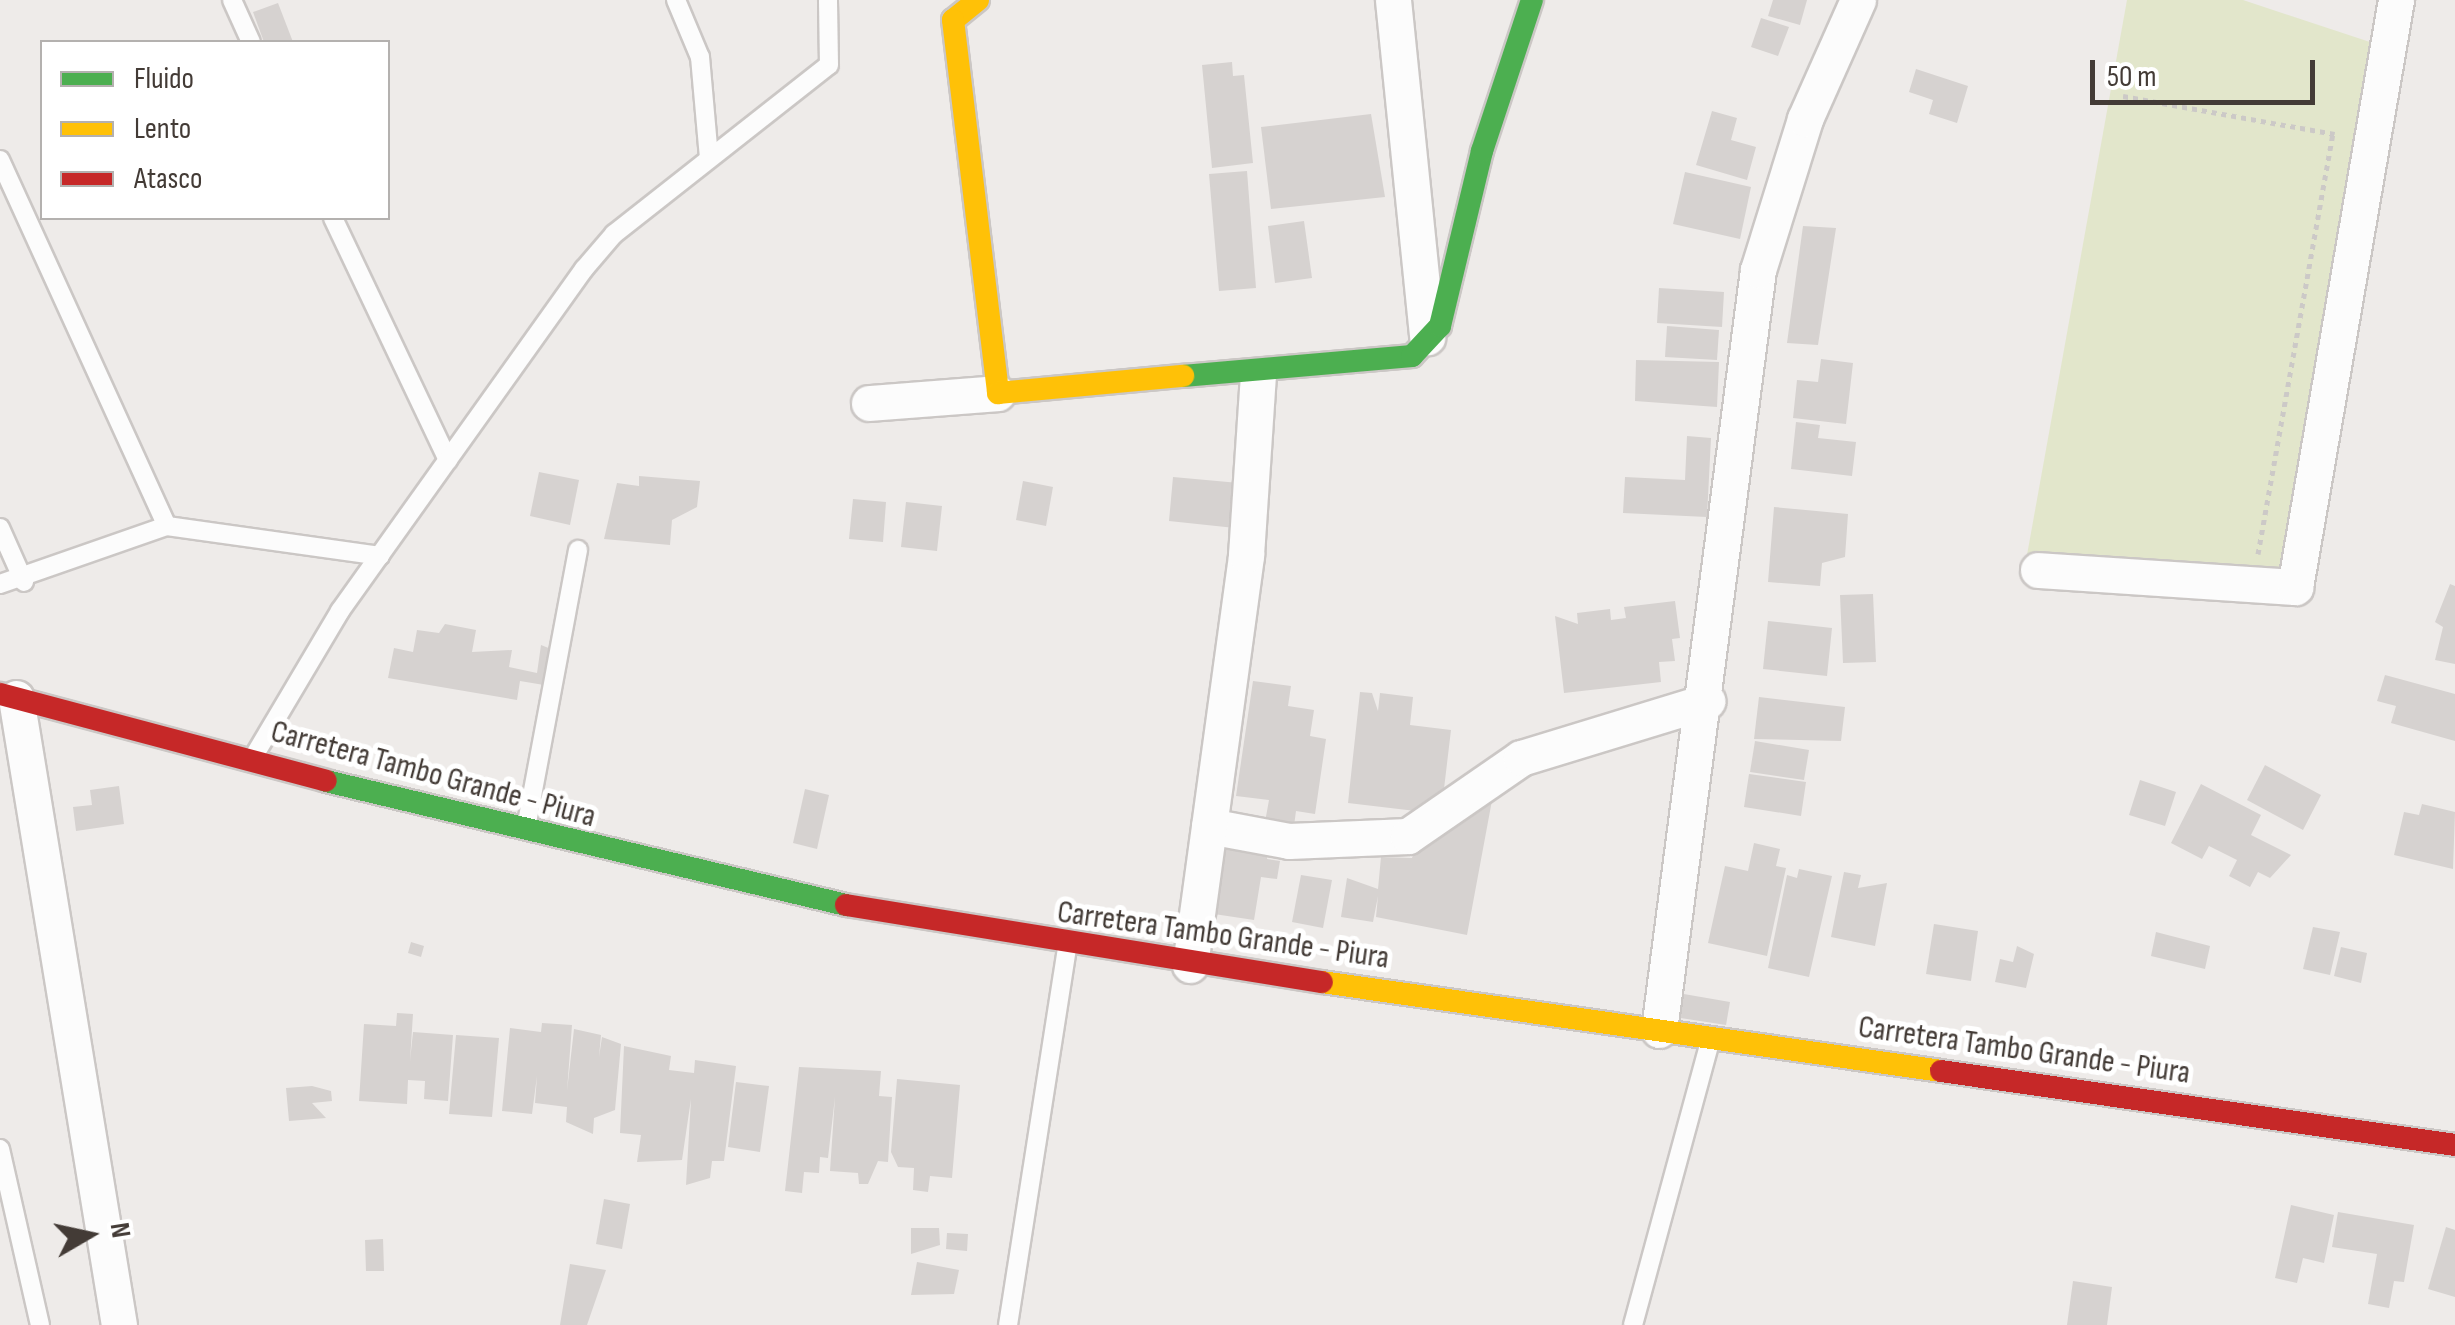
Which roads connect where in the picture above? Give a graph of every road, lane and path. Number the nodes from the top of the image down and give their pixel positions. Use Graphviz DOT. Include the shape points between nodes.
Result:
graph roads {
  1 [pos="232,0"];
  2 [pos="676,0"];
  3 [pos="828,0"];
  4 [pos="978,0"];
  5 [pos="1392,0"];
  6 [pos="1532,0"];
  7 [pos="1858,0"];
  8 [pos="2396,0"];
  9 [pos="251,40"];
  10 [pos="2123,96"];
  11 [pos="2333,134"];
  12 [pos="2378,142"];
  13 [pos="710,158"];
  14 [pos="0,160"];
  15 [pos="333,220"];
  16 [pos="1428,340"];
  17 [pos="1258,376"];
  18 [pos="998,393"];
  19 [pos="869,403"];
  20 [pos="448,460"];
  21 [pos="167,526"];
  22 [pos="0,528"];
  23 [pos="578,550"];
  24 [pos="380,556"];
  25 [pos="2256,563"];
  26 [pos="2038,570"];
  27 [pos="24,582"];
  28 [pos="0,584"];
  29 [pos="8,696"];
  30 [pos="1708,701"];
  31 [pos="251,761"];
  32 [pos="1208,826"];
  33 [pos="525,834"];
  34 [pos="1067,946"];
  35 [pos="1190,965"];
  36 [pos="1660,1030"];
  37 [pos="1711,1038"];
  38 [pos="2455,1145"];
  39 [pos="0,1148"];
  40 [pos="40,1325"];
  41 [pos="118,1325"];
  42 [pos="1008,1325"];
  43 [pos="1633,1325"];
  1 -- 9 [label="lane"];
  2 -- 13 [label="lane" via="700,56"];
  3 -- 13 [label="lane" via="829,64"];
  4 -- 18 [label="main road" via="953,20"];
  5 -- 16 [label="street"];
  6 -- 16 [label="main road" via="1482,151 1440,326"];
  7 -- 30 [label="street" via="1804,119 1758,270"];
  8 -- 12 [label="street"];
  10 -- 11 [label="path"];
  11 -- 12 [label="path"];
  11 -- 25 [label="path"];
  12 -- 26 [label="street" via="2295,587"];
  13 -- 20 [label="lane" via="614,234"];
  14 -- 21 [label="lane"];
  15 -- 20 [label="lane"];
  16 -- 17 [label="main road" via="1412,356"];
  17 -- 18 [label="main road"];
  17 -- 32 [label="street" via="1246,555"];
  18 -- 19 [label="street"];
  20 -- 24 [label="lane"];
  21 -- 24 [label="lane"];
  21 -- 27 [label="lane" via="97,546"];
  22 -- 27 [label="lane"];
  23 -- 33 [label="lane"];
  24 -- 31 [label="lane"];
  27 -- 28 [label="lane"];
  29 -- 31 [label="main road, Carretera Tambo Grande - Piura"];
  29 -- 41 [label="street"];
  30 -- 32 [label="street" via="1520,758 1408,836 1288,841"];
  30 -- 36 [label="street"];
  31 -- 33 [label="main road, Carretera Tambo Grande - Piura"];
  32 -- 35 [label="street"];
  33 -- 34 [label="main road, Carretera Tambo Grande - Piura" via="853,910"];
  34 -- 35 [label="main road, Carretera Tambo Grande - Piura"];
  34 -- 42 [label="lane"];
  35 -- 36 [label="main road, Carretera Tambo Grande - Piura"];
  36 -- 37 [label="main road, Carretera Tambo Grande - Piura"];
  37 -- 38 [label="main road, Carretera Tambo Grande - Piura"];
  37 -- 43 [label="lane"];
  39 -- 40 [label="lane"];
}
